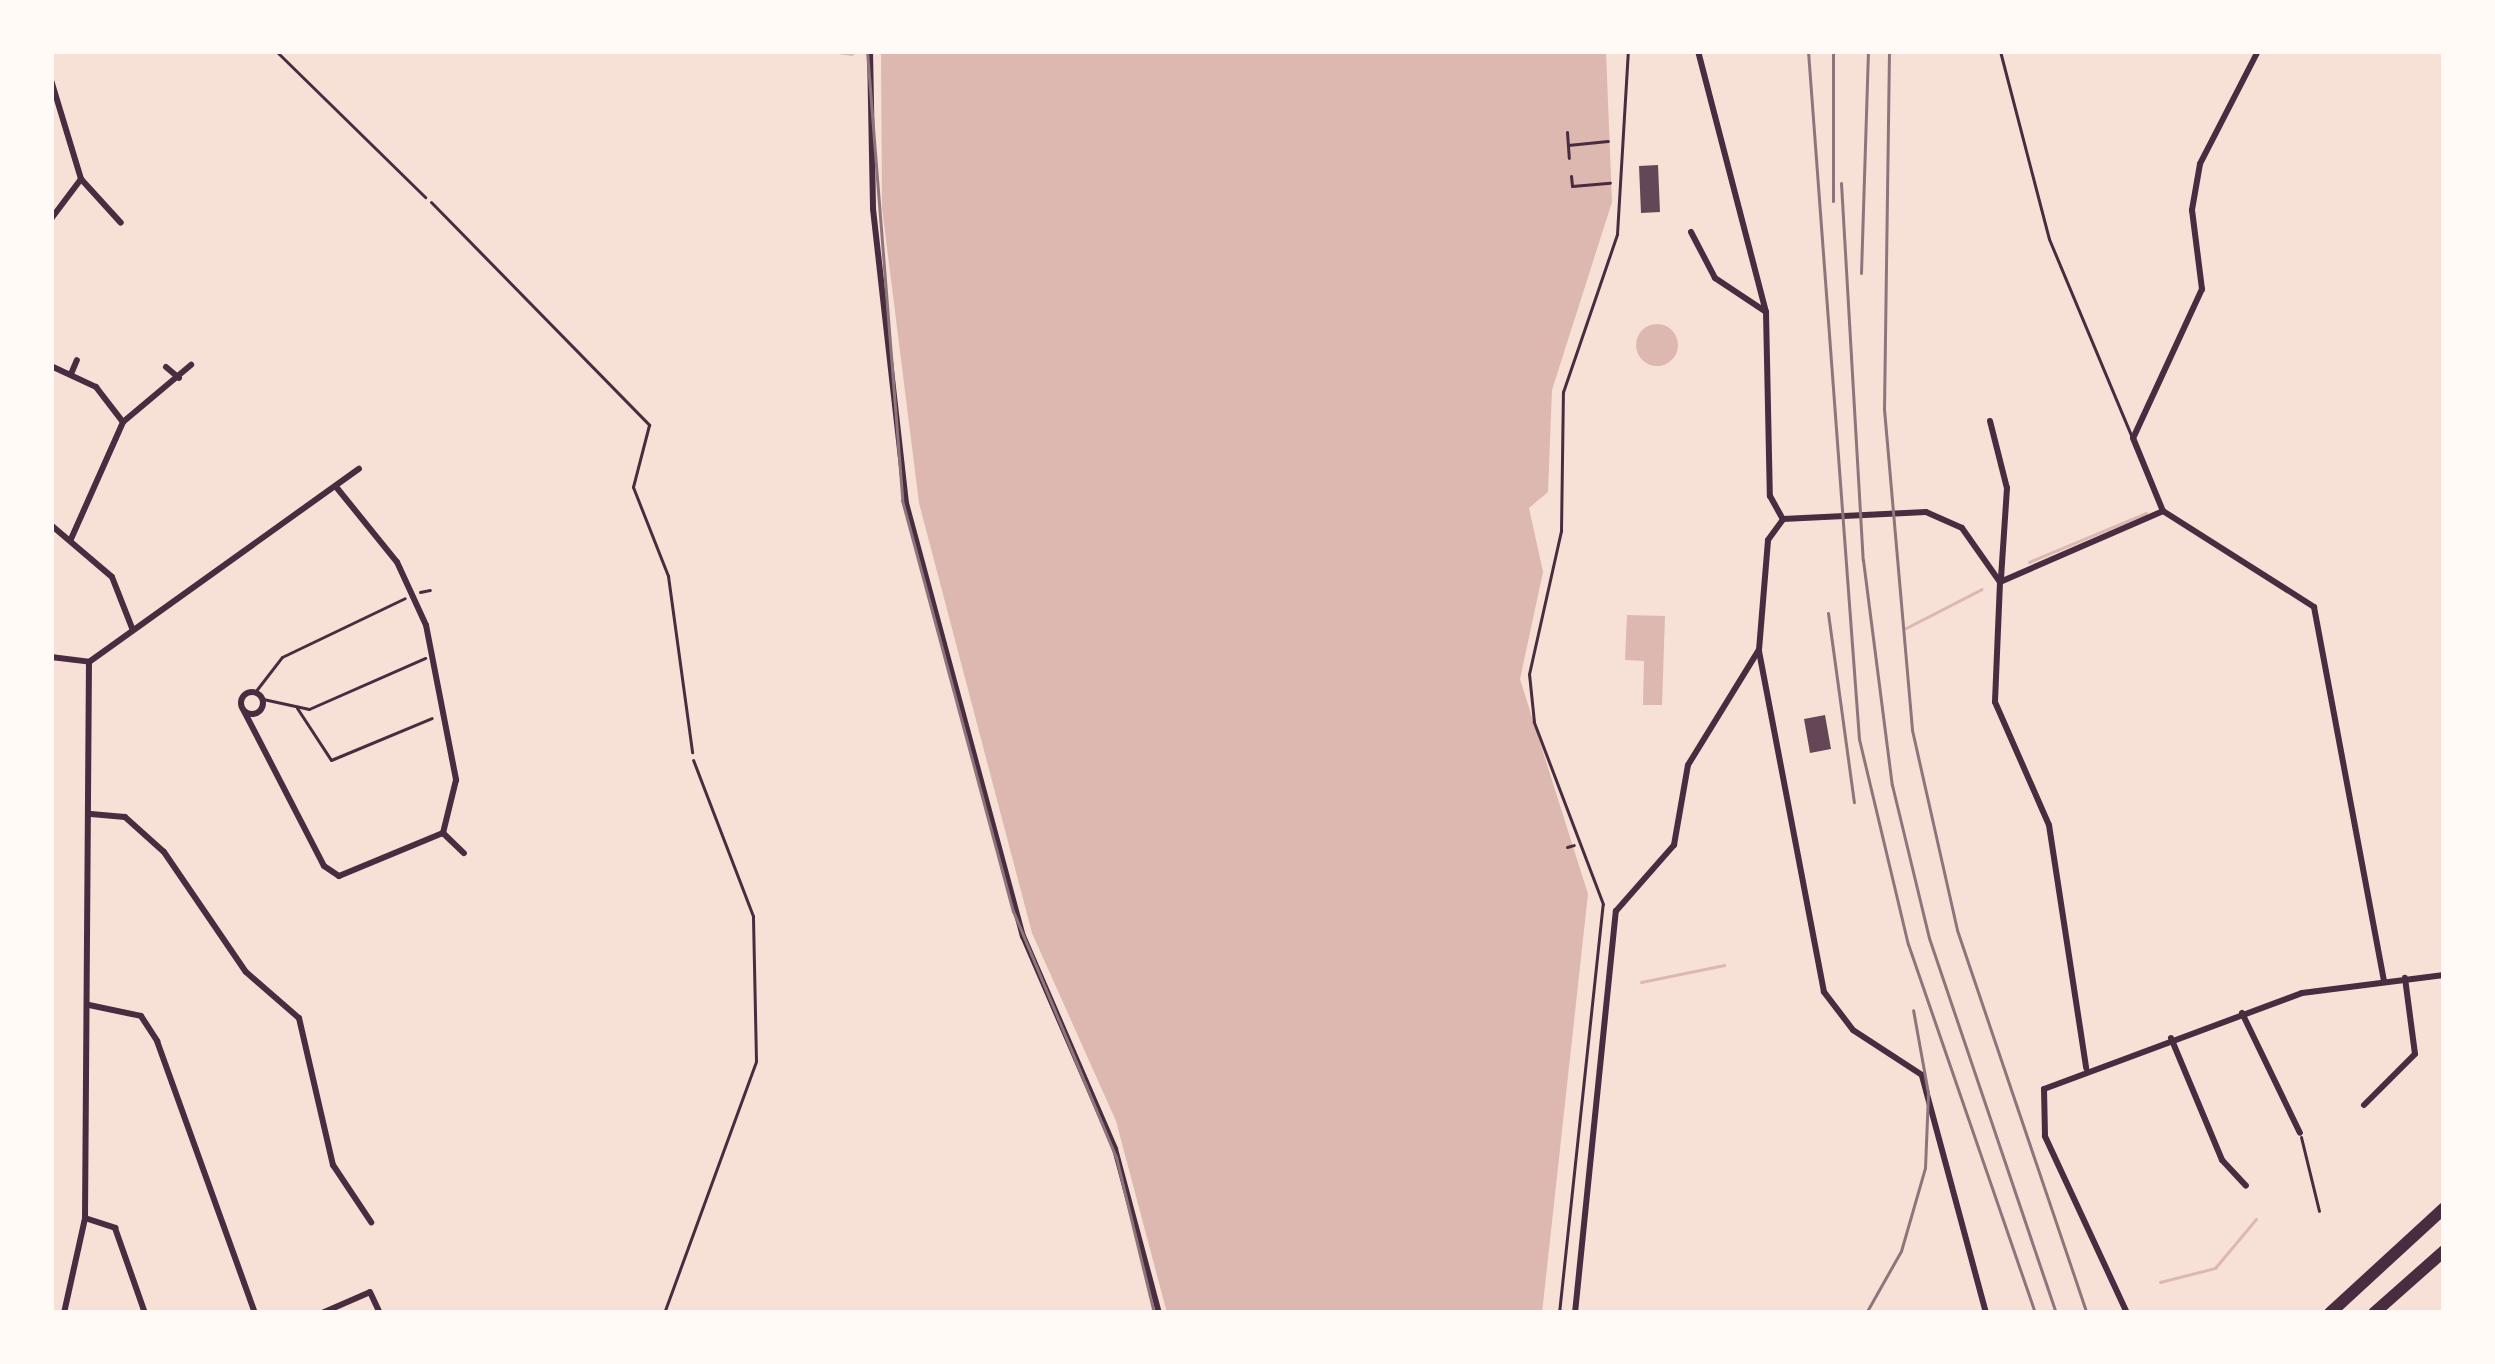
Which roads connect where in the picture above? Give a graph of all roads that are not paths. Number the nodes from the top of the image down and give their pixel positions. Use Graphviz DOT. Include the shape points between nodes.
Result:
graph roads {
  1 [pos="276,51"];
  2 [pos="870,51"];
  3 [pos="1699,51"];
  4 [pos="2000,51"];
  5 [pos="2258,51"];
  6 [pos="51,80"];
  7 [pos="81,179"];
  8 [pos="425,197"];
  9 [pos="51,219"];
  10 [pos="121,223"];
  11 [pos="1691,232"];
  12 [pos="1766,312"];
  13 [pos="77,360"];
  14 [pos="51,365"];
  15 [pos="191,365"];
  16 [pos="166,367"];
  17 [pos="70,374"];
  18 [pos="179,378"];
  19 [pos="1990,421"];
  20 [pos="123,422"];
  21 [pos="2133,438"];
  22 [pos="359,469"];
  23 [pos="337,488"];
  24 [pos="2163,511"];
  25 [pos="1783,519"];
  26 [pos="51,525"];
  27 [pos="70,539"];
  28 [pos="2000,582"];
  29 [pos="132,628"];
  30 [pos="1759,650"];
  31 [pos="51,657"];
  32 [pos="89,662"];
  33 [pos="244,711"];
  34 [pos="693,760"];
  35 [pos="92,814"];
  36 [pos="443,833"];
  37 [pos="464,853"];
  38 [pos="2444,975"];
  39 [pos="2405,978"];
  40 [pos="2384,980"];
  41 [pos="89,1005"];
  42 [pos="2242,1013"];
  43 [pos="2170,1038"];
  44 [pos="2086,1068"];
  45 [pos="2364,1105"];
  46 [pos="2300,1133"];
  47 [pos="2246,1186"];
  48 [pos="2444,1208"];
  49 [pos="2319,1211"];
  50 [pos="85,1218"];
  51 [pos="371,1222"];
  52 [pos="2444,1251"];
  53 [pos="64,1313"];
  54 [pos="145,1313"];
  55 [pos="255,1313"];
  56 [pos="322,1313"];
  57 [pos="380,1313"];
  58 [pos="664,1313"];
  59 [pos="1159,1313"];
  60 [pos="1574,1313"];
  61 [pos="1986,1313"];
  62 [pos="2127,1313"];
  63 [pos="2330,1313"];
  64 [pos="2374,1313"];
  1 -- 8 [label="lane"];
  2 -- 59 [label="street" via="873,208 906,503 1023,936 1115,1149"];
  3 -- 12 [label="street"];
  4 -- 21 [label="lane" via="2049,239"];
  5 -- 21 [label="street" via="2200,164 2192,210 2202,289"];
  6 -- 7 [label="street"];
  7 -- 9 [label="street"];
  7 -- 10 [label="street"];
  11 -- 12 [label="street" via="1715,278"];
  12 -- 25 [label="street" via="1770,496"];
  13 -- 17 [label="street"];
  14 -- 17 [label="street"];
  15 -- 18 [label="street"];
  16 -- 18 [label="street"];
  17 -- 20 [label="street"];
  18 -- 20 [label="street"];
  19 -- 28 [label="street" via="2007,488 2011,558"];
  20 -- 27 [label="street"];
  21 -- 24 [label="street"];
  22 -- 23 [label="street"];
  23 -- 29 [label="street"];
  23 -- 36 [label="street" via="414,593 456,780"];
  24 -- 28 [label="street"];
  24 -- 40 [label="street" via="2314,607"];
  25 -- 28 [label="street" via="1893,513 1962,528"];
  25 -- 30 [label="street" via="1768,540"];
  26 -- 27 [label="street"];
  27 -- 29 [label="street" via="112,577"];
  28 -- 44 [label="street" via="1995,702 2049,825"];
  29 -- 32 [label="street"];
  30 -- 60 [label="street" via="1688,764 1675,845 1616,911"];
  30 -- 61 [label="street" via="1824,992 1853,1030 1922,1075"];
  31 -- 32 [label="street"];
  32 -- 35 [label="street"];
  33 -- 33 [label="street" via="256,714 263,699 255,692 242,698"];
  33 -- 36 [label="street" via="324,866 339,876"];
  34 -- 58 [label="lane" via="698,795 742,868 753,916 756,1061"];
  35 -- 41 [label="street"];
  35 -- 51 [label="street" via="125,817 164,852 235,959 298,1018 333,1165"];
  36 -- 37 [label="street"];
  38 -- 39 [label="street"];
  39 -- 40 [label="street"];
  39 -- 45 [label="street" via="2415,1054"];
  40 -- 42 [label="street"];
  41 -- 50 [label="street"];
  41 -- 55 [label="street" via="141,1016 157,1041"];
  42 -- 43 [label="street"];
  42 -- 46 [label="street"];
  43 -- 44 [label="street"];
  43 -- 47 [label="street" via="2222,1160"];
  44 -- 62 [label="street" via="2044,1089 2038,1117"];
  46 -- 49 [label="lane"];
  48 -- 63 [label="highway"];
  50 -- 53 [label="street"];
  50 -- 54 [label="street" via="115,1228"];
  52 -- 64 [label="highway"];
  56 -- 57 [label="street" via="370,1292"];
}
